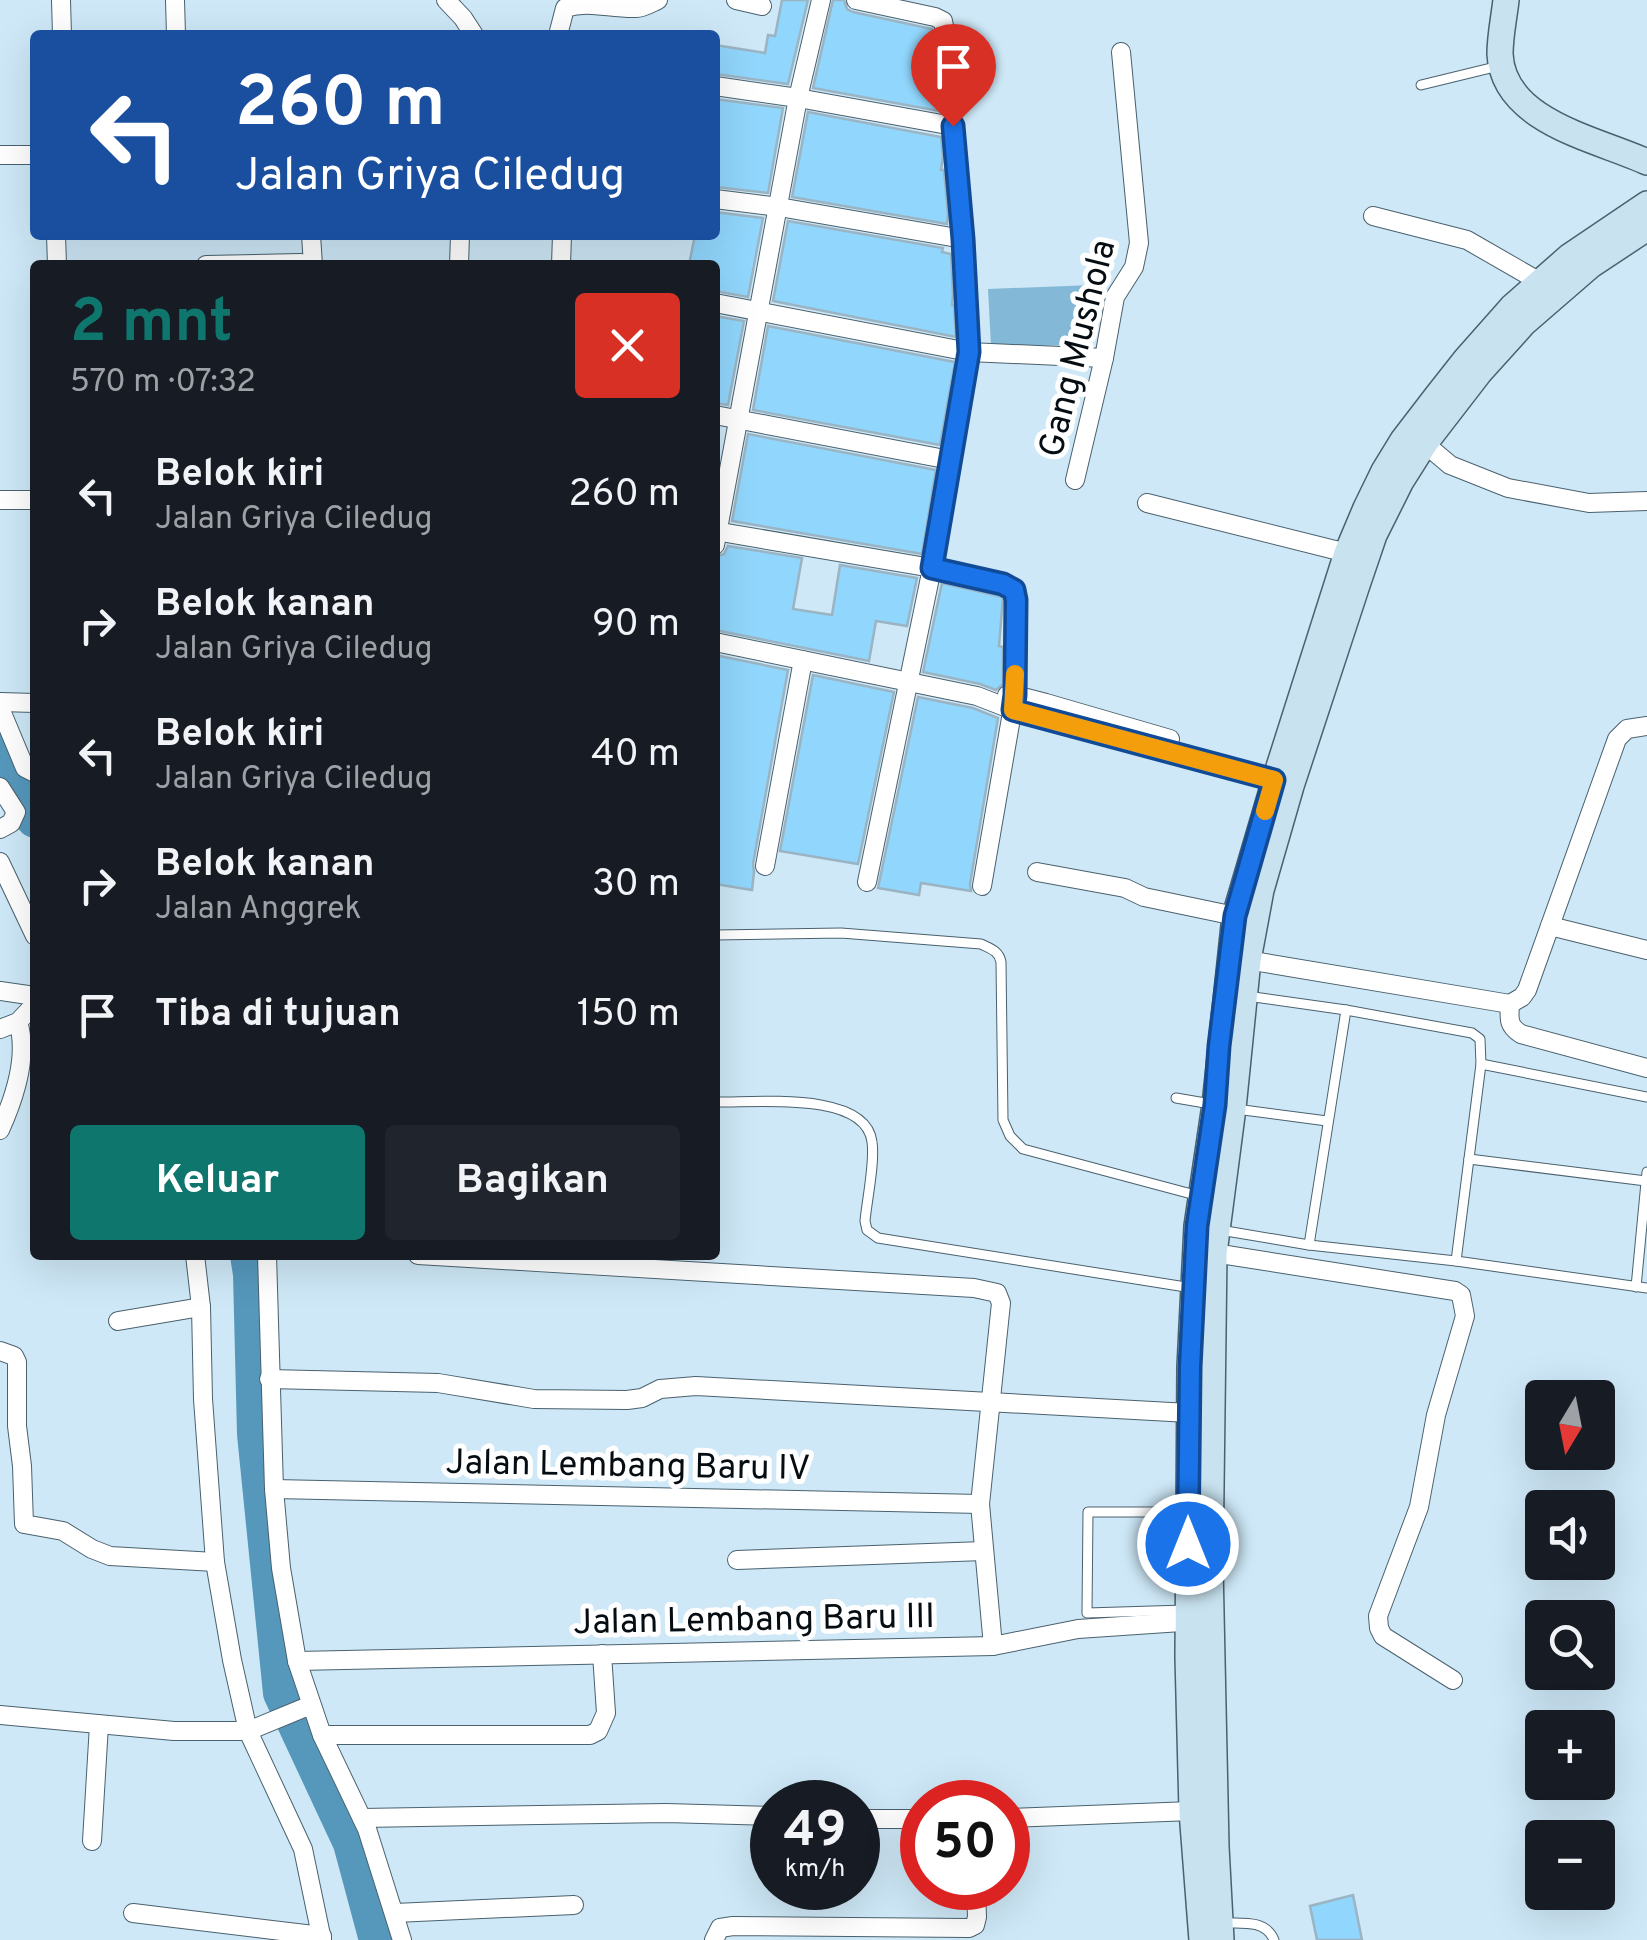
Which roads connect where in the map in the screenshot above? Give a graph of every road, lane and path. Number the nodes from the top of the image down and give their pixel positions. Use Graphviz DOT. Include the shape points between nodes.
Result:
graph roads {
  1 [pos="61,0"];
  2 [pos="175,0"];
  3 [pos="446,0"];
  4 [pos="589,0"];
  5 [pos="658,0"];
  6 [pos="736,0"];
  7 [pos="821,0"];
  8 [pos="856,0"];
  9 [pos="1506,0"];
  10 [pos="762,6"];
  11 [pos="62,30"];
  12 [pos="176,30"];
  13 [pos="470,30"];
  14 [pos="559,30"];
  15 [pos="1121,52"];
  16 [pos="1502,66"];
  17 [pos="1421,85"];
  18 [pos="720,87"];
  19 [pos="798,98"];
  20 [pos="953,126"];
  21 [pos="0,155"];
  22 [pos="30,156"];
  23 [pos="1647,162"];
  24 [pos="720,200"];
  25 [pos="1647,204"];
  26 [pos="780,207"];
  27 [pos="1372,216"];
  28 [pos="1647,228"];
  29 [pos="963,239"];
  30 [pos="1549,287"];
  31 [pos="720,304"];
  32 [pos="759,311"];
  33 [pos="969,352"];
  34 [pos="1104,358"];
  35 [pos="720,417"];
  36 [pos="739,420"];
  37 [pos="1417,438"];
  38 [pos="950,460"];
  39 [pos="1076,480"];
  40 [pos="0,500"];
  41 [pos="30,500"];
  42 [pos="1647,501"];
  43 [pos="1146,504"];
  44 [pos="720,516"];
  45 [pos="720,537"];
  46 [pos="1347,554"];
  47 [pos="932,568"];
  48 [pos="720,643"];
  49 [pos="803,660"];
  50 [pos="907,682"];
  51 [pos="30,702"];
  52 [pos="1014,702"];
  53 [pos="0,705"];
  54 [pos="1647,726"];
  55 [pos="30,770"];
  56 [pos="1284,778"];
  57 [pos="0,787"];
  58 [pos="0,829"];
  59 [pos="0,862"];
  60 [pos="765,866"];
  61 [pos="1037,872"];
  62 [pos="867,882"];
  63 [pos="982,886"];
  64 [pos="19,902"];
  65 [pos="0,905"];
  66 [pos="1235,916"];
  67 [pos="30,925"];
  68 [pos="1550,926"];
  69 [pos="720,935"];
  70 [pos="1647,950"];
  71 [pos="1239,959"];
  72 [pos="0,990"];
  73 [pos="30,995"];
  74 [pos="1244,996"];
  75 [pos="1510,1004"];
  76 [pos="30,1008"];
  77 [pos="1346,1010"];
  78 [pos="9,1026"];
  79 [pos="1481,1064"];
  80 [pos="1647,1068"];
  81 [pos="1647,1096"];
  82 [pos="1176,1098"];
  83 [pos="720,1102"];
  84 [pos="1224,1107"];
  85 [pos="1328,1121"];
  86 [pos="0,1130"];
  87 [pos="1469,1159"];
  88 [pos="1647,1172"];
  89 [pos="1646,1180"];
  90 [pos="1212,1199"];
  91 [pos="1210,1236"];
  92 [pos="1310,1244"];
  93 [pos="196,1260"];
  94 [pos="267,1260"];
  95 [pos="502,1260"];
  96 [pos="1456,1261"];
  97 [pos="1641,1288"];
  98 [pos="1204,1290"];
  99 [pos="201,1308"];
  100 [pos="118,1322"];
  101 [pos="0,1351"];
  102 [pos="270,1379"];
  103 [pos="990,1404"];
  104 [pos="1189,1413"];
  105 [pos="274,1489"];
  106 [pos="980,1504"];
  107 [pos="1199,1512"];
  108 [pos="984,1552"];
  109 [pos="738,1560"];
  110 [pos="215,1562"];
  111 [pos="1199,1615"];
  112 [pos="993,1646"];
  113 [pos="602,1654"];
  114 [pos="296,1661"];
  115 [pos="1453,1680"];
  116 [pos="304,1708"];
  117 [pos="0,1715"];
  118 [pos="99,1725"];
  119 [pos="255,1728"];
  120 [pos="322,1734"];
  121 [pos="1192,1810"];
  122 [pos="750,1815"];
  123 [pos="1030,1817"];
  124 [pos="362,1818"];
  125 [pos="92,1840"];
  126 [pos="574,1906"];
  127 [pos="975,1910"];
  128 [pos="134,1913"];
  129 [pos="395,1914"];
  130 [pos="952,1934"];
  131 [pos="1214,1934"];
  132 [pos="322,1938"];
  133 [pos="402,1940"];
  134 [pos="714,1940"];
  135 [pos="1274,1940"];
  1 -- 11 [label="street"];
  2 -- 12 [label="street"];
  3 -- 13 [label="street"];
  4 -- 5 [label="street" via="640,8"];
  4 -- 14 [label="street" via="565,8"];
  6 -- 10 [label="street"];
  7 -- 19 [label="street"];
  8 -- 20 [label="street" via="943,21"];
  9 -- 16 [label="main road"];
  15 -- 34 [label="street, Gang Mushola" via="1140,243 1115,296"];
  16 -- 17 [label="lane"];
  16 -- 23 [label="main road" via="1520,102 1540,117"];
  18 -- 19 [label="street"];
  19 -- 20 [label="street"];
  19 -- 26 [label="street"];
  20 -- 29 [label="street"];
  21 -- 22 [label="street"];
  24 -- 26 [label="street"];
  25 -- 30 [label="main road" via="1610,227"];
  26 -- 29 [label="street"];
  26 -- 32 [label="street"];
  27 -- 30 [label="street" via="1468,240"];
  28 -- 30 [label="main road"];
  29 -- 33 [label="street"];
  30 -- 37 [label="main road" via="1512,308 1476,347"];
  31 -- 32 [label="street"];
  32 -- 33 [label="street"];
  32 -- 36 [label="street"];
  33 -- 34 [label="street"];
  33 -- 38 [label="street"];
  34 -- 39 [label="street, Gang Mushola"];
  35 -- 36 [label="street"];
  36 -- 38 [label="street"];
  36 -- 44 [label="street"];
  37 -- 42 [label="street" via="1450,465 1508,488 1589,503"];
  37 -- 46 [label="main road" via="1384,471"];
  37 -- 56 [label="main road"];
  38 -- 47 [label="street"];
  40 -- 41 [label="street"];
  43 -- 46 [label="street"];
  45 -- 47 [label="street"];
  46 -- 56 [label="main road"];
  47 -- 50 [label="street"];
  47 -- 52 [label="street" via="1014,590"];
  48 -- 49 [label="street"];
  49 -- 50 [label="street"];
  49 -- 60 [label="street"];
  50 -- 52 [label="street"];
  50 -- 62 [label="street"];
  51 -- 53 [label="street"];
  52 -- 56 [label="street"];
  52 -- 63 [label="street"];
  53 -- 55 [label="street"];
  54 -- 68 [label="street" via="1626,729 1617,739"];
  56 -- 66 [label="main road"];
  56 -- 71 [label="main road"];
  57 -- 58 [label="street" via="16,812"];
  59 -- 64 [label="street"];
  61 -- 66 [label="street"];
  64 -- 65 [label="street"];
  64 -- 67 [label="street"];
  66 -- 71 [label="main road"];
  68 -- 70 [label="street"];
  68 -- 75 [label="street" via="1528,990"];
  69 -- 90 [label="lane" via="841,933 994,950 1002,962 1003,1120 1010,1136 1022,1149"];
  71 -- 74 [label="main road"];
  71 -- 75 [label="street"];
  71 -- 84 [label="main road" via="1219,1046"];
  72 -- 73 [label="street"];
  74 -- 77 [label="lane"];
  74 -- 84 [label="main road"];
  75 -- 80 [label="street" via="1509,1022 1521,1034"];
  76 -- 78 [label="street"];
  77 -- 79 [label="lane" via="1472,1033 1480,1039"];
  77 -- 85 [label="lane"];
  78 -- 86 [label="street" via="22,1039 20,1064"];
  79 -- 81 [label="lane"];
  79 -- 87 [label="lane"];
  82 -- 84 [label="lane"];
  83 -- 98 [label="lane" via="814,1103 853,1114 872,1143 865,1221 878,1238"];
  84 -- 85 [label="lane"];
  84 -- 90 [label="main road"];
  85 -- 92 [label="lane"];
  87 -- 89 [label="lane"];
  87 -- 96 [label="lane"];
  88 -- 89 [label="lane"];
  89 -- 97 [label="lane"];
  90 -- 91 [label="main road"];
  91 -- 92 [label="lane"];
  91 -- 98 [label="main road"];
  91 -- 115 [label="street" via="1462,1295 1465,1316 1419,1507 1378,1616 1383,1636"];
  92 -- 96 [label="lane"];
  93 -- 99 [label="street"];
  94 -- 102 [label="street"];
  95 -- 103 [label="street" via="997,1294"];
  96 -- 97 [label="lane"];
  98 -- 104 [label="main road"];
  98 -- 107 [label="main road"];
  99 -- 100 [label="street"];
  99 -- 110 [label="street"];
  101 -- 110 [label="street" via="17,1362 24,1524 63,1531 110,1556"];
  102 -- 103 [label="street" via="438,1382 534,1400 627,1400 696,1386"];
  102 -- 105 [label="street"];
  103 -- 104 [label="street"];
  103 -- 106 [label="street"];
  104 -- 107 [label="main road"];
  105 -- 106 [label="street, Jalan Lembang Baru IV"];
  105 -- 114 [label="street"];
  106 -- 108 [label="street"];
  107 -- 111 [label="main road"];
  107 -- 111 [label="lane" via="1088,1512 1087,1613"];
  108 -- 109 [label="street"];
  108 -- 112 [label="street"];
  110 -- 119 [label="street" via="242,1708"];
  111 -- 112 [label="street, Jalan Lembang Baru III"];
  111 -- 121 [label="main road"];
  111 -- 131 [label="main road"];
  112 -- 113 [label="street, Jalan Lembang Baru III"];
  113 -- 114 [label="street, Jalan Lembang Baru III"];
  113 -- 120 [label="street" via="606,1712 590,1735"];
  114 -- 116 [label="street"];
  116 -- 119 [label="street"];
  116 -- 120 [label="street"];
  117 -- 118 [label="street"];
  118 -- 119 [label="street"];
  118 -- 125 [label="street"];
  119 -- 132 [label="street" via="303,1849"];
  120 -- 124 [label="street"];
  121 -- 123 [label="street"];
  121 -- 131 [label="main road"];
  122 -- 124 [label="street"];
  124 -- 129 [label="street"];
  126 -- 129 [label="street"];
  127 -- 130 [label="street" via="974,1925"];
  128 -- 132 [label="street"];
  129 -- 133 [label="street"];
  130 -- 134 [label="street" via="733,1926 720,1928"];
  131 -- 135 [label="lane" via="1255,1924 1270,1930"];
}
